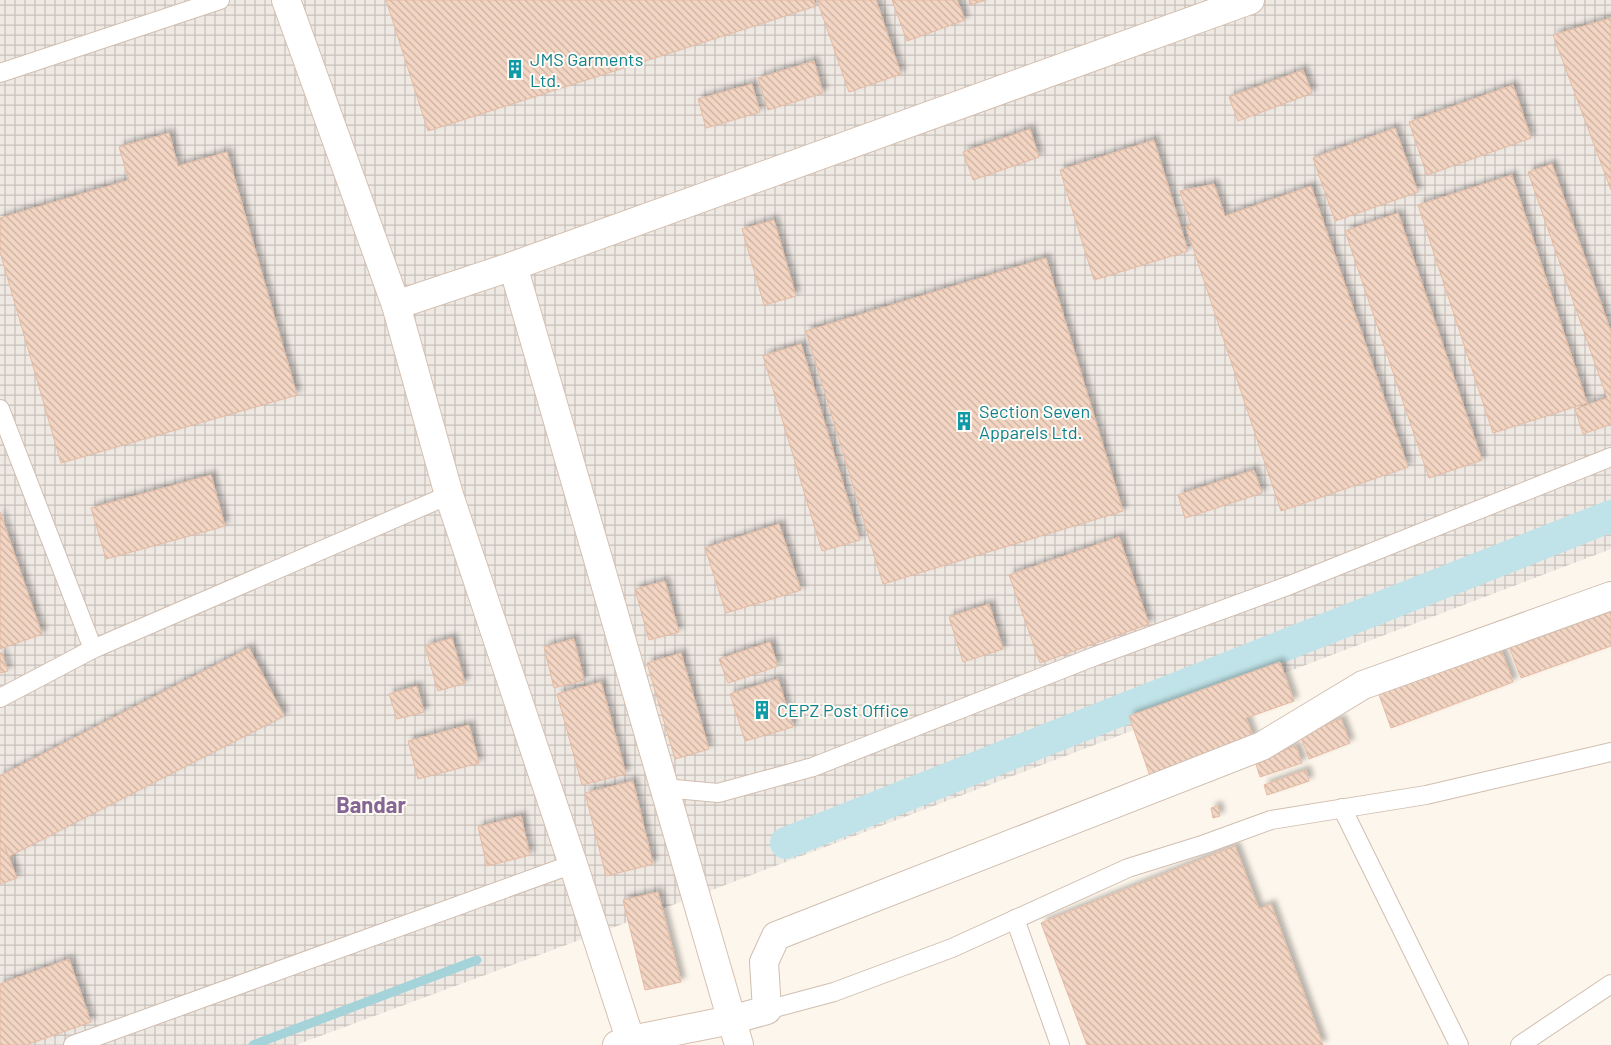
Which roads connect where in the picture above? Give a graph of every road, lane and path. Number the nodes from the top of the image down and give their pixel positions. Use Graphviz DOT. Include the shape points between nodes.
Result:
graph roads {
  1 [pos="220,0"];
  2 [pos="286,0"];
  3 [pos="1250,0"];
  4 [pos="0,74"];
  5 [pos="513,266"];
  6 [pos="396,305"];
  7 [pos="0,409"];
  8 [pos="1611,457"];
  9 [pos="449,496"];
  10 [pos="1611,596"];
  11 [pos="93,649"];
  12 [pos="0,698"];
  13 [pos="1611,752"];
  14 [pos="664,788"];
  15 [pos="1342,808"];
  16 [pos="573,864"];
  17 [pos="1015,919"];
  18 [pos="1611,984"];
  19 [pos="767,1010"];
  20 [pos="735,1032"];
  21 [pos="626,1043"];
  22 [pos="73,1045"];
  23 [pos="1060,1045"];
  24 [pos="1459,1045"];
  25 [pos="1520,1045"];
  1 -- 4 [label="lane"];
  2 -- 6 [label="street"];
  3 -- 5 [label="street"];
  5 -- 6 [label="street"];
  5 -- 14 [label="street"];
  6 -- 9 [label="street"];
  7 -- 11 [label="lane"];
  8 -- 14 [label="lane" via="1290,585 1094,657 813,767 718,793"];
  9 -- 11 [label="lane"];
  9 -- 16 [label="street"];
  10 -- 19 [label="street" via="1363,685 1262,746 776,936 764,962"];
  11 -- 12 [label="lane"];
  13 -- 15 [label="lane" via="1426,795"];
  14 -- 20 [label="street"];
  15 -- 17 [label="lane" via="1271,820 1128,868"];
  15 -- 24 [label="lane"];
  16 -- 21 [label="street"];
  16 -- 22 [label="lane"];
  17 -- 19 [label="lane" via="952,948 834,992"];
  17 -- 23 [label="lane"];
  18 -- 25 [label="lane"];
  19 -- 20 [label="street"];
  20 -- 21 [label="street"];
}
